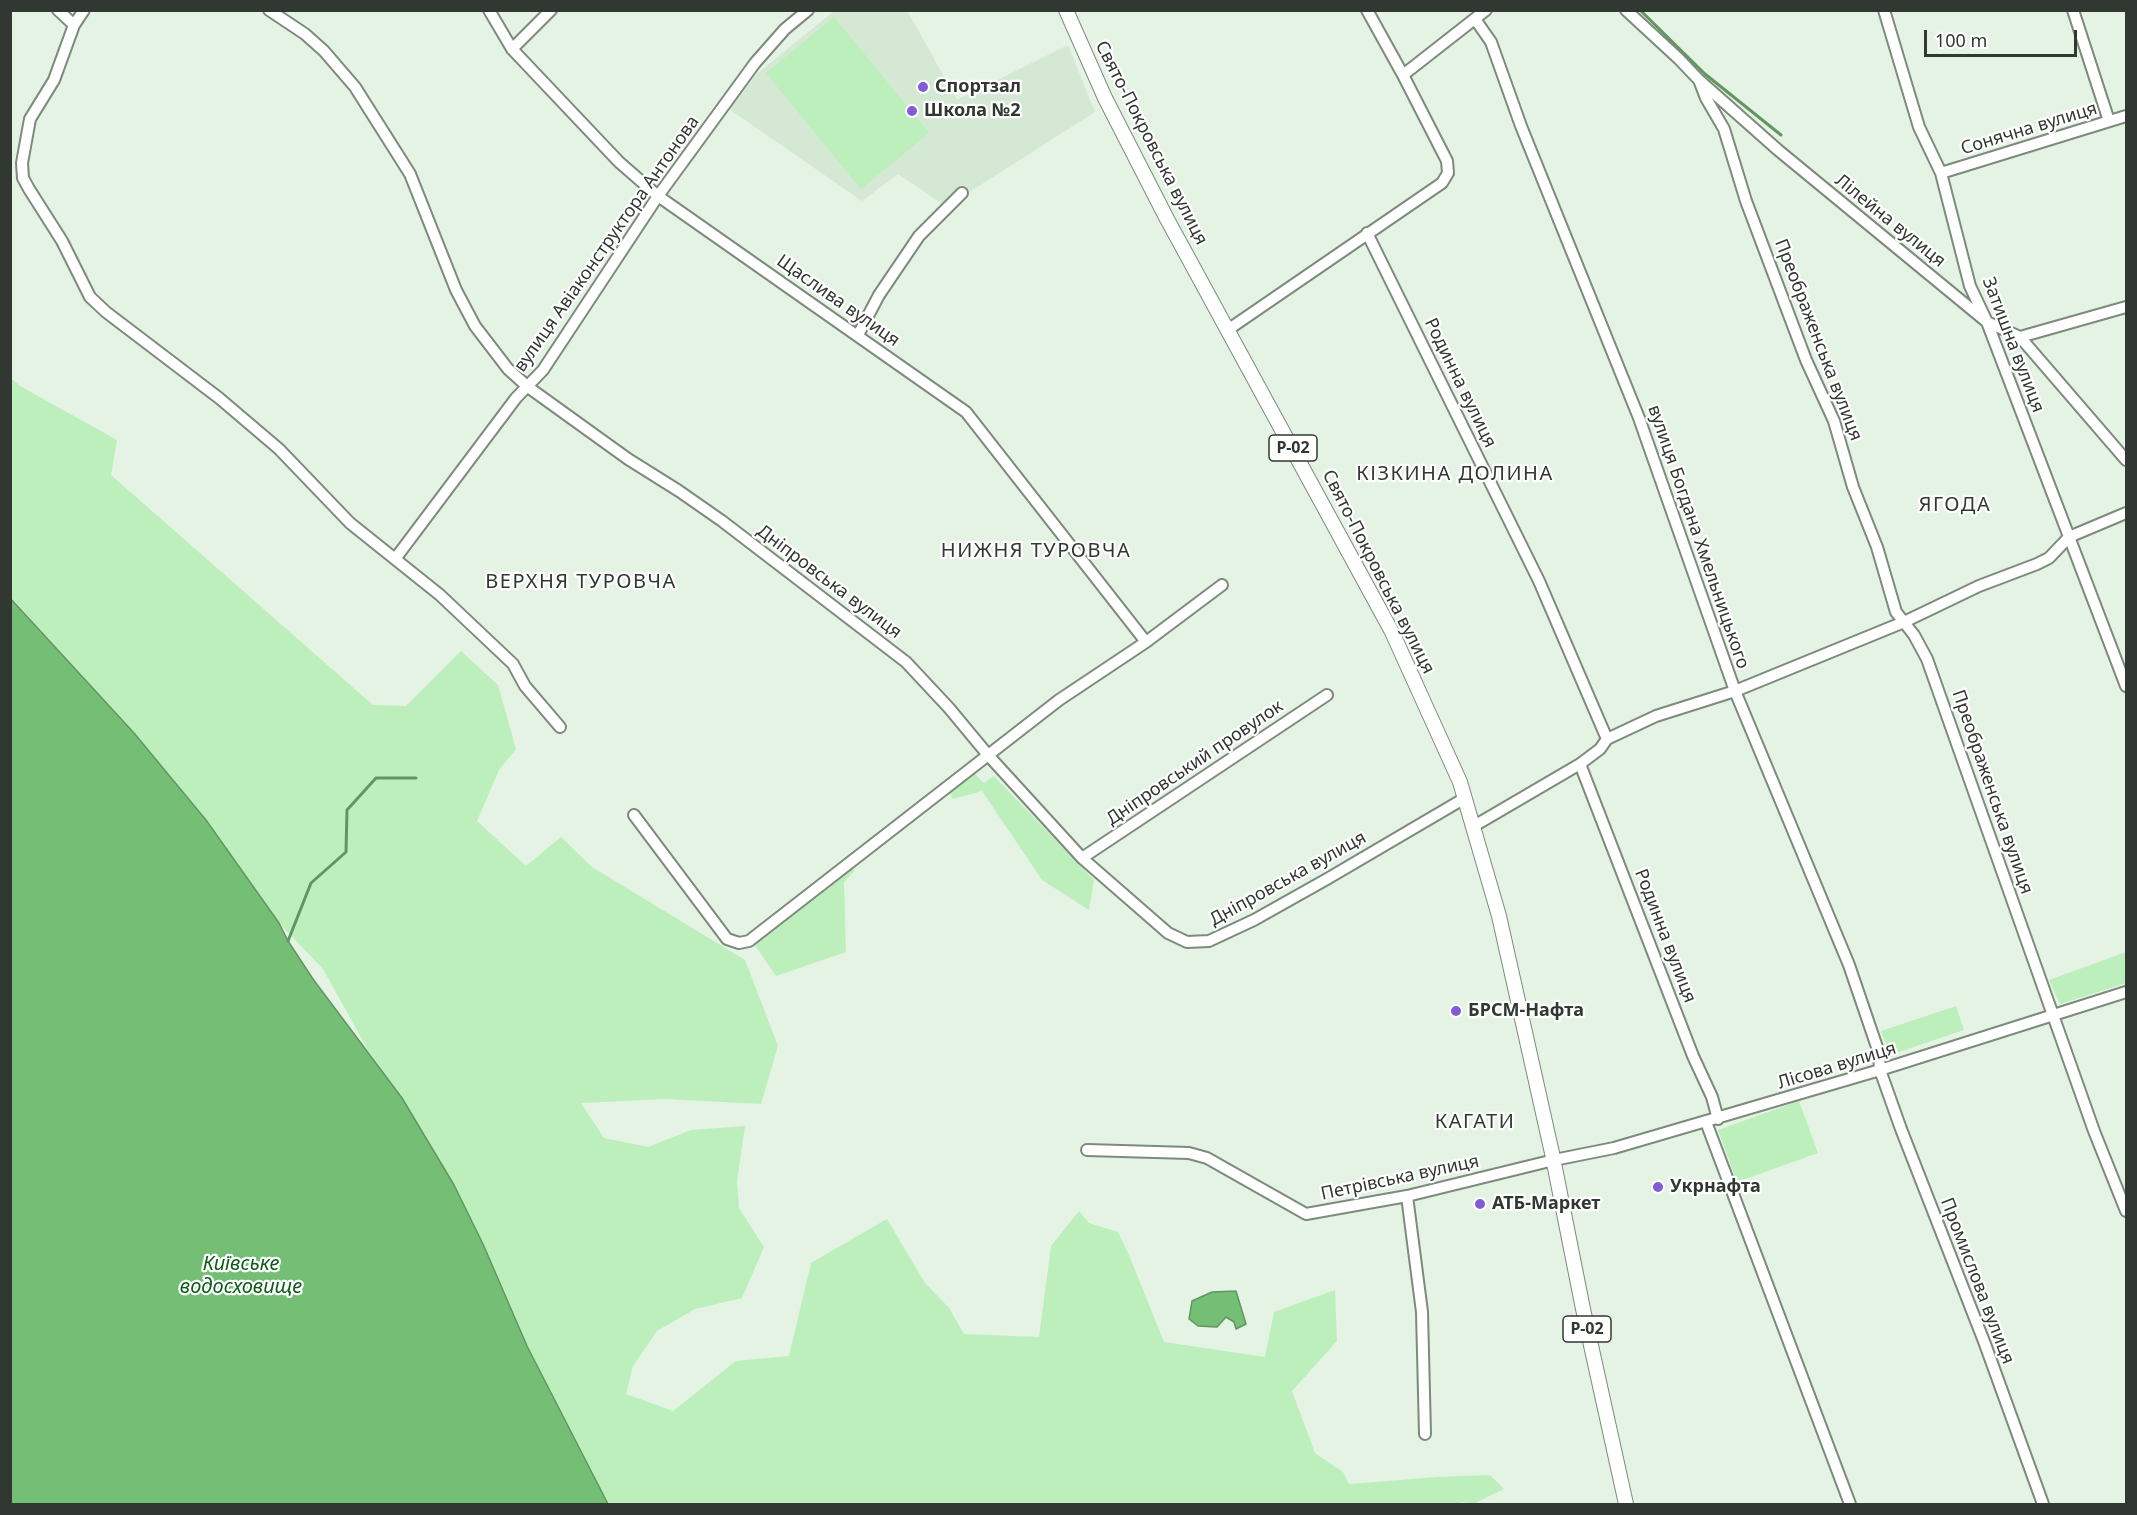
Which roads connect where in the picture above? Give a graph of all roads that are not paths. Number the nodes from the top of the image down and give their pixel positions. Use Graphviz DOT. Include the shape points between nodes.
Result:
graph roads {
  1 [pos="58,10"];
  2 [pos="84,10"];
  3 [pos="269,10"];
  4 [pos="489,10"];
  5 [pos="551,10"];
  6 [pos="808,10"];
  7 [pos="1066,10"];
  8 [pos="1367,10"];
  9 [pos="1486,10"];
  10 [pos="1626,10"];
  11 [pos="1884,10"];
  12 [pos="2073,10"];
  13 [pos="1475,19"];
  14 [pos="74,25"];
  15 [pos="512,49"];
  16 [pos="1403,75"];
  17 [pos="1699,80"];
  18 [pos="2127,116"];
  19 [pos="2109,121"];
  20 [pos="1941,173"];
  21 [pos="962,193"];
  22 [pos="658,196"];
  23 [pos="1367,233"];
  24 [pos="2127,307"];
  25 [pos="1987,322"];
  26 [pos="1229,329"];
  27 [pos="858,335"];
  28 [pos="2020,337"];
  29 [pos="528,387"];
  30 [pos="2127,460"];
  31 [pos="2127,513"];
  32 [pos="2070,537"];
  33 [pos="395,559"];
  34 [pos="1222,585"];
  35 [pos="1904,622"];
  36 [pos="1146,642"];
  37 [pos="2127,686"];
  38 [pos="1735,691"];
  39 [pos="1327,695"];
  40 [pos="560,727"];
  41 [pos="1607,740"];
  42 [pos="988,755"];
  43 [pos="1580,764"];
  44 [pos="1465,798"];
  45 [pos="634,815"];
  46 [pos="1474,826"];
  47 [pos="1082,858"];
  48 [pos="2127,992"];
  49 [pos="2055,1016"];
  50 [pos="1880,1070"];
  51 [pos="1718,1119"];
  52 [pos="1706,1122"];
  53 [pos="1087,1150"];
  54 [pos="1553,1156"];
  55 [pos="1407,1196"];
  56 [pos="2127,1211"];
  57 [pos="1425,1434"];
  58 [pos="1626,1504"];
  59 [pos="1850,1504"];
  60 [pos="2043,1504"];
  1 -- 14 [label="street"];
  2 -- 14 [label="street"];
  3 -- 29 [label="street, Дніпровська вулиця" via="324,51 355,87 410,174 456,290 475,326 508,369"];
  4 -- 15 [label="street, Щаслива вулиця"];
  5 -- 15 [label="street"];
  6 -- 22 [label="street, вулиця Авіаконструктора Антонова" via="784,28 755,63"];
  7 -- 26 [label="main road, Свято-Покровська вулиця / Р-02" via="1105,98"];
  8 -- 16 [label="street"];
  9 -- 13 [label="street"];
  10 -- 17 [label="street, Лілейна вулиця"];
  11 -- 20 [label="street, Затишна вулиця" via="1919,127"];
  12 -- 19 [label="street"];
  13 -- 16 [label="street"];
  13 -- 38 [label="street, вулиця Богдана Хмельницького" via="1491,42 1521,126 1640,418"];
  14 -- 33 [label="street" via="54,80 30,119 22,163 29,189 90,297 279,449 350,523"];
  15 -- 22 [label="street, Щаслива вулиця" via="612,154"];
  16 -- 23 [label="street" via="1447,161 1448,173 1442,183"];
  17 -- 25 [label="street, Лілейна вулиця"];
  17 -- 35 [label="street, Преображенська вулиця" via="1724,129 1746,201 1806,360 1834,421 1896,612"];
  18 -- 19 [label="street, Сонячна вулиця"];
  19 -- 20 [label="street, Сонячна вулиця"];
  20 -- 25 [label="street, Затишна вулиця" via="1970,286"];
  21 -- 27 [label="street" via="919,236 879,295"];
  22 -- 27 [label="street, Щаслива вулиця"];
  22 -- 29 [label="street, вулиця Авіаконструктора Антонова"];
  23 -- 26 [label="street"];
  23 -- 41 [label="street, Родинна вулиця" via="1539,581"];
  24 -- 28 [label="street"];
  25 -- 28 [label="street, Лілейна вулиця"];
  25 -- 32 [label="street, Затишна вулиця"];
  26 -- 44 [label="main road, Свято-Покровська вулиця / Р-02" via="1392,632 1449,754"];
  27 -- 36 [label="street, Щаслива вулиця" via="966,412"];
  28 -- 30 [label="street, Лілейна вулиця"];
  29 -- 33 [label="street, вулиця Авіаконструктора Антонова"];
  29 -- 42 [label="street, Дніпровська вулиця" via="722,521 906,662"];
  31 -- 32 [label="street"];
  32 -- 35 [label="street" via="2049,558"];
  32 -- 37 [label="street, Затишна вулиця"];
  33 -- 40 [label="street" via="440,595 513,664 525,686"];
  34 -- 36 [label="street"];
  35 -- 38 [label="street"];
  35 -- 49 [label="street, Преображенська вулиця" via="1927,659"];
  36 -- 42 [label="street" via="1059,700"];
  38 -- 41 [label="street" via="1656,716"];
  38 -- 50 [label="street, вулиця Богдана Хмельницького" via="1849,965 1879,1053"];
  39 -- 47 [label="street, Дніпровський провулок"];
  41 -- 43 [label="street"];
  42 -- 45 [label="street" via="749,941 739,943 727,939"];
  42 -- 47 [label="street, Дніпровська вулиця"];
  43 -- 46 [label="street"];
  43 -- 51 [label="street, Родинна вулиця"];
  44 -- 46 [label="main road, Свято-Покровська вулиця / Р-02"];
  44 -- 47 [label="street, Дніпровська вулиця" via="1300,895 1209,940 1187,942 1173,936"];
  46 -- 54 [label="main road, Свято-Покровська вулиця / Р-02" via="1499,916"];
  48 -- 49 [label="street, Лісова вулиця"];
  49 -- 50 [label="street, Лісова вулиця"];
  49 -- 56 [label="street, Преображенська вулиця" via="2094,1131"];
  50 -- 51 [label="street, Лісова вулиця"];
  50 -- 60 [label="street, Промислова вулиця"];
  51 -- 52 [label="street, Лісова вулиця"];
  52 -- 54 [label="street, Лісова вулиця" via="1614,1148"];
  52 -- 59 [label="street"];
  53 -- 55 [label="street, Петрівська вулиця" via="1189,1153 1207,1158 1306,1214"];
  54 -- 55 [label="street, Петрівська вулиця"];
  54 -- 58 [label="main road, Р-02"];
  55 -- 57 [label="street" via="1422,1312"];
}
